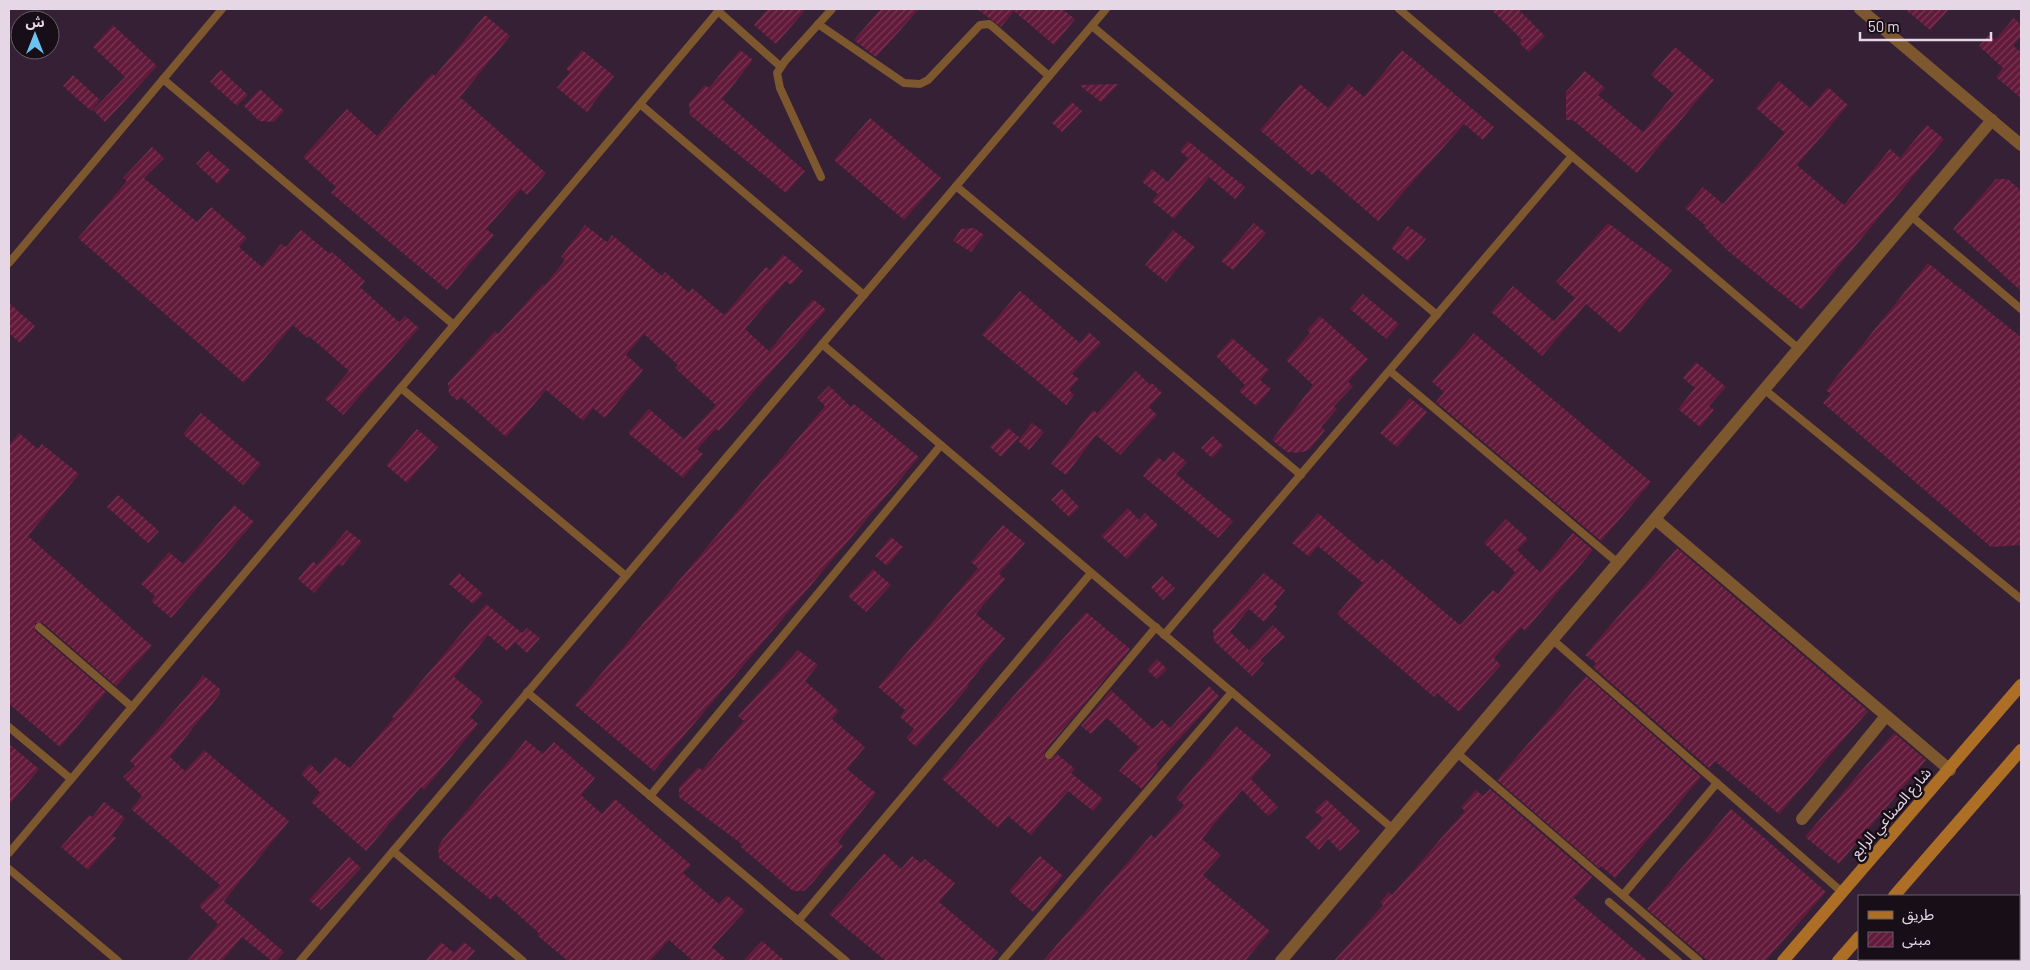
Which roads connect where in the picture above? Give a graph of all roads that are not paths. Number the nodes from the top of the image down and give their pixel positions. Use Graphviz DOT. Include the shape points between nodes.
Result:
graph roads {
  1 [pos="222,9"];
  2 [pos="832,9"];
  3 [pos="1106,9"];
  4 [pos="1399,9"];
  5 [pos="1860,9"];
  6 [pos="719,10"];
  7 [pos="818,24"];
  8 [pos="1092,26"];
  9 [pos="780,66"];
  10 [pos="1049,76"];
  11 [pos="163,79"];
  12 [pos="640,104"];
  13 [pos="1992,120"];
  14 [pos="2021,145"];
  15 [pos="1572,156"];
  16 [pos="821,177"];
  17 [pos="956,186"];
  18 [pos="1911,216"];
  19 [pos="9,263"];
  20 [pos="864,295"];
  21 [pos="2021,309"];
  22 [pos="1436,316"];
  23 [pos="454,325"];
  24 [pos="822,344"];
  25 [pos="1799,349"];
  26 [pos="1390,371"];
  27 [pos="401,388"];
  28 [pos="1764,390"];
  29 [pos="941,445"];
  30 [pos="1301,475"];
  31 [pos="1655,519"];
  32 [pos="1618,563"];
  33 [pos="1091,573"];
  34 [pos="626,576"];
  35 [pos="2021,599"];
  36 [pos="39,627"];
  37 [pos="1156,627"];
  38 [pos="1164,635"];
  39 [pos="1552,640"];
  40 [pos="2021,685"];
  41 [pos="527,692"];
  42 [pos="1232,692"];
  43 [pos="132,707"];
  44 [pos="1886,716"];
  45 [pos="9,727"];
  46 [pos="2021,750"];
  47 [pos="1457,753"];
  48 [pos="1049,755"];
  49 [pos="1950,770"];
  50 [pos="71,779"];
  51 [pos="1717,783"];
  52 [pos="650,796"];
  53 [pos="1802,819"];
  54 [pos="1393,829"];
  55 [pos="393,851"];
  56 [pos="9,853"];
  57 [pos="9,869"];
  58 [pos="1843,893"];
  59 [pos="1622,895"];
  60 [pos="1895,895"];
  61 [pos="1609,902"];
  62 [pos="798,921"];
  63 [pos="1858,938"];
  64 [pos="118,961"];
  65 [pos="300,961"];
  66 [pos="523,961"];
  67 [pos="846,961"];
  68 [pos="1002,961"];
  69 [pos="1281,961"];
  70 [pos="1678,961"];
  71 [pos="1699,961"];
  72 [pos="1784,961"];
  73 [pos="1838,961"];
  1 -- 11 [label="lane"];
  2 -- 7 [label="lane"];
  3 -- 8 [label="lane"];
  4 -- 15 [label="lane"];
  5 -- 13 [label="street"];
  6 -- 9 [label="lane"];
  6 -- 12 [label="lane"];
  7 -- 9 [label="lane"];
  7 -- 10 [label="lane" via="904,83 920,84 928,80 984,24 993,27"];
  8 -- 10 [label="lane"];
  8 -- 22 [label="lane"];
  9 -- 16 [label="lane" via="777,74 780,88"];
  10 -- 17 [label="lane"];
  11 -- 19 [label="lane"];
  11 -- 23 [label="lane"];
  12 -- 20 [label="lane"];
  12 -- 23 [label="lane"];
  13 -- 14 [label="street"];
  13 -- 18 [label="street"];
  15 -- 22 [label="lane"];
  15 -- 25 [label="lane"];
  17 -- 20 [label="lane"];
  17 -- 30 [label="lane"];
  18 -- 21 [label="lane"];
  18 -- 25 [label="street"];
  20 -- 24 [label="lane"];
  22 -- 26 [label="lane"];
  23 -- 27 [label="lane"];
  24 -- 29 [label="lane"];
  24 -- 34 [label="lane"];
  25 -- 28 [label="street"];
  26 -- 30 [label="lane"];
  26 -- 32 [label="lane"];
  27 -- 34 [label="lane"];
  27 -- 43 [label="lane"];
  28 -- 31 [label="street"];
  28 -- 35 [label="lane"];
  29 -- 33 [label="lane"];
  29 -- 52 [label="lane"];
  30 -- 38 [label="lane"];
  31 -- 32 [label="street"];
  31 -- 44 [label="street"];
  32 -- 39 [label="street"];
  33 -- 37 [label="lane"];
  33 -- 62 [label="lane"];
  34 -- 41 [label="lane"];
  36 -- 43 [label="lane"];
  37 -- 38 [label="lane"];
  37 -- 48 [label="lane"];
  38 -- 42 [label="lane"];
  39 -- 47 [label="street"];
  39 -- 51 [label="lane"];
  40 -- 49 [label="main road, شارع الصناعي الرابع"];
  41 -- 52 [label="lane"];
  41 -- 55 [label="lane"];
  42 -- 54 [label="lane"];
  42 -- 68 [label="lane"];
  43 -- 50 [label="lane"];
  44 -- 49 [label="street"];
  44 -- 53 [label="street"];
  45 -- 50 [label="lane"];
  46 -- 60 [label="main road"];
  47 -- 54 [label="street"];
  47 -- 59 [label="lane"];
  49 -- 58 [label="main road, شارع الصناعي الرابع"];
  50 -- 56 [label="lane"];
  51 -- 58 [label="lane"];
  51 -- 59 [label="lane"];
  52 -- 62 [label="lane"];
  54 -- 69 [label="street"];
  55 -- 65 [label="lane"];
  55 -- 66 [label="lane"];
  57 -- 64 [label="lane"];
  58 -- 72 [label="main road, شارع الصناعي الرابع"];
  59 -- 71 [label="lane"];
  61 -- 70 [label="lane"];
  62 -- 67 [label="lane"];
  63 -- 73 [label="main road"];
}
